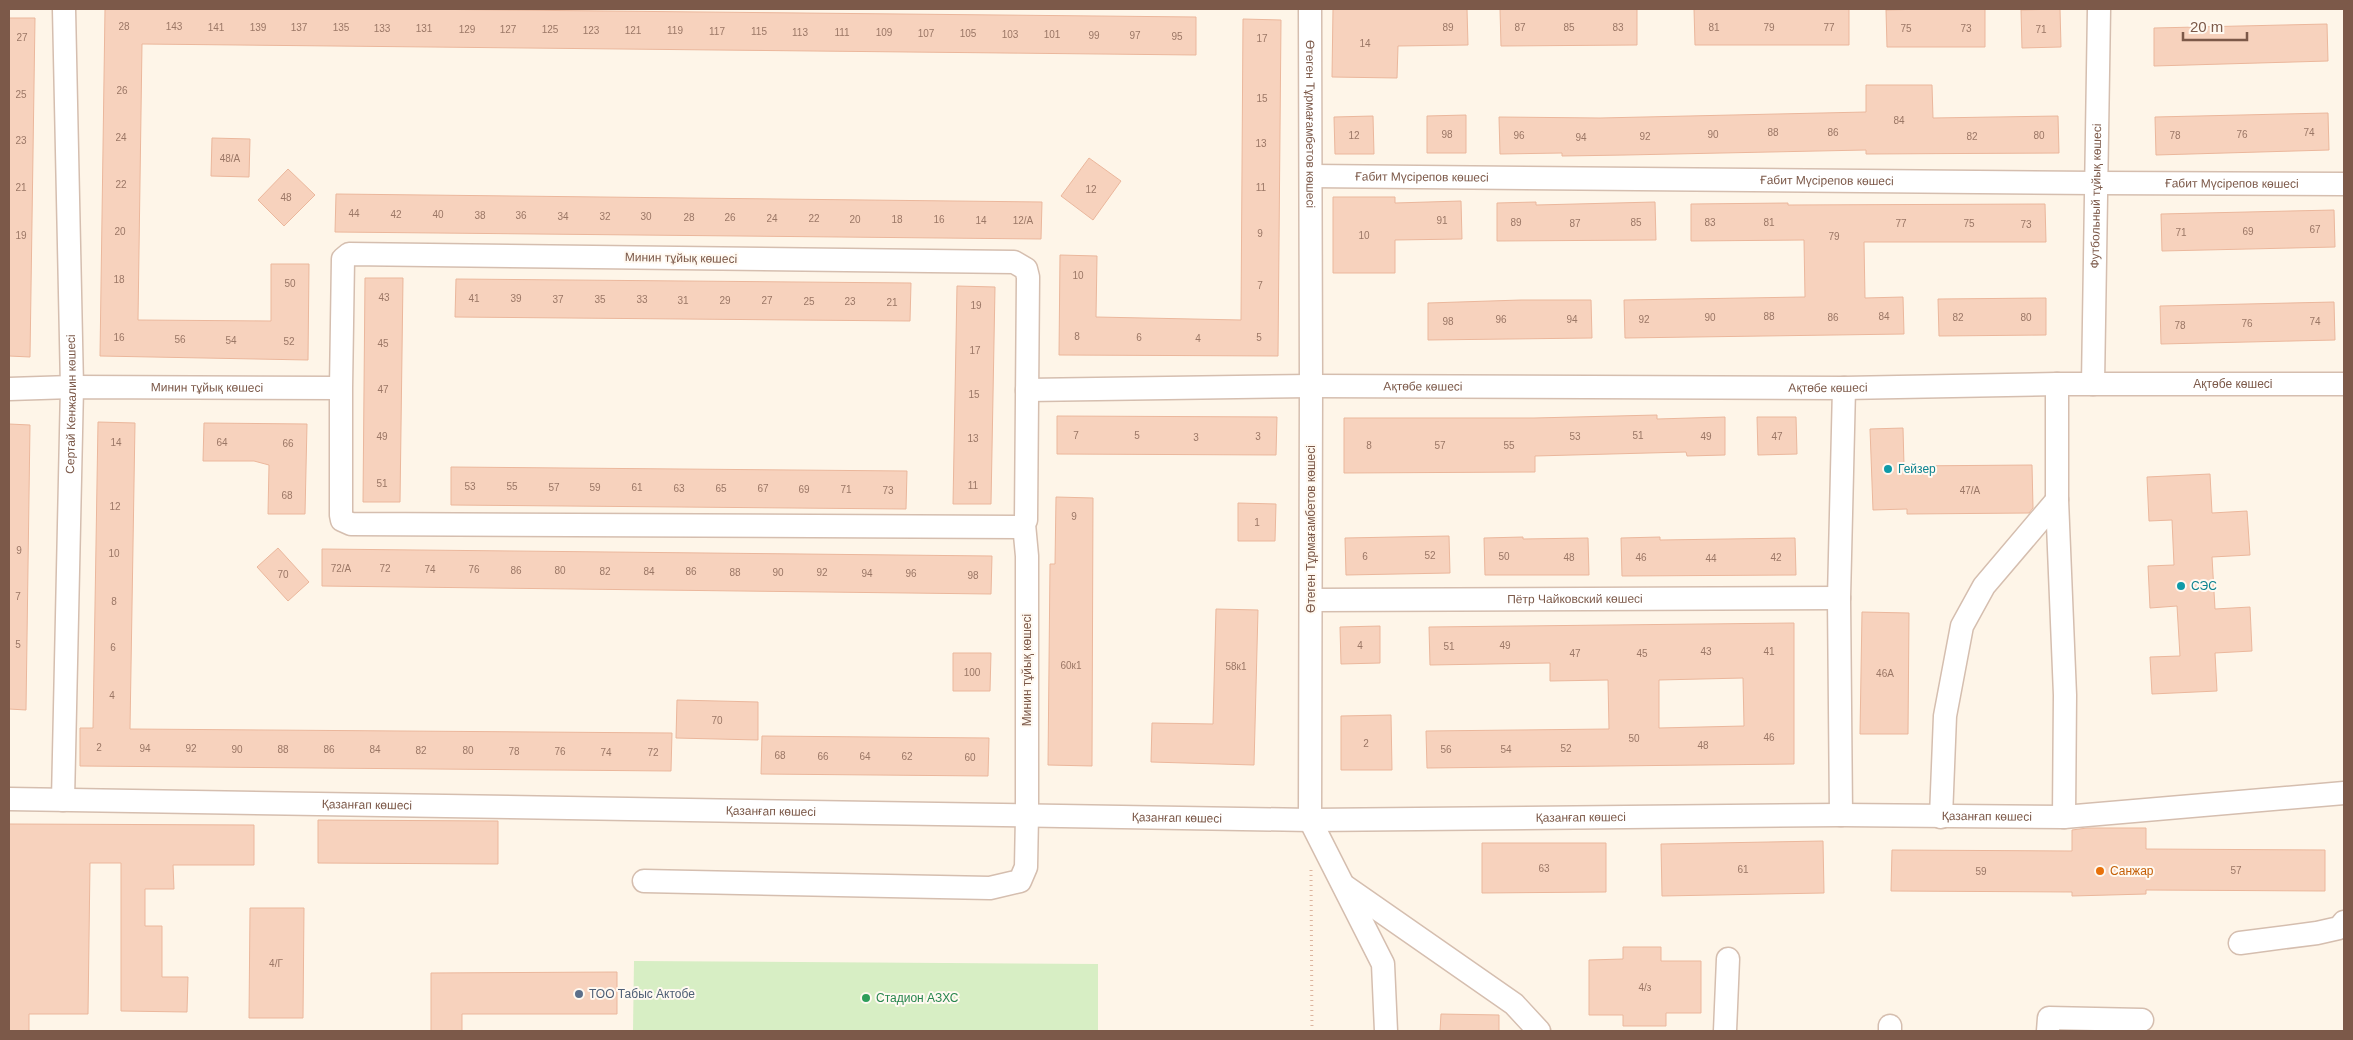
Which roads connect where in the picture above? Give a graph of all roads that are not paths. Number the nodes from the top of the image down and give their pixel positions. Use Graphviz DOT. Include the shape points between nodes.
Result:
graph roads {
  1 [pos="64,9"];
  2 [pos="1310,9"];
  3 [pos="2099,9"];
  4 [pos="1311,176"];
  5 [pos="2096,184"];
  6 [pos="2344,184"];
  7 [pos="2057,384"];
  8 [pos="2092,384"];
  9 [pos="2344,384"];
  10 [pos="1312,386"];
  11 [pos="72,387"];
  12 [pos="341,388"];
  13 [pos="1844,388"];
  14 [pos="9,389"];
  15 [pos="1027,390"];
  16 [pos="2057,500"];
  17 [pos="1024,524"];
  18 [pos="1839,598"];
  19 [pos="1311,600"];
  20 [pos="2344,794"];
  21 [pos="9,799"];
  22 [pos="63,800"];
  23 [pos="1841,814"];
  24 [pos="1027,815"];
  25 [pos="1941,817"];
  26 [pos="2064,817"];
  27 [pos="1310,820"];
  28 [pos="644,881"];
  29 [pos="1343,885"];
  30 [pos="2344,922"];
  31 [pos="2240,943"];
  32 [pos="1728,959"];
  33 [pos="2142,1020"];
  34 [pos="1386,1031"];
  35 [pos="1539,1031"];
  36 [pos="1725,1031"];
  37 [pos="2048,1031"];
  1 -- 11 [label="street, Сертай Кенжалин көшесі"];
  2 -- 4 [label="street, Өтеген Тұрмағамбетов көшесі"];
  3 -- 5 [label="street, Футбольный тұйық көшесі"];
  4 -- 5 [label="street, Ғабит Мүсірепов көшесі"];
  4 -- 10 [label="street, Өтеген Тұрмағамбетов көшесі"];
  5 -- 6 [label="street, Ғабит Мүсірепов көшесі"];
  5 -- 8 [label="street, Футбольный тұйық көшесі"];
  7 -- 8 [label="street, Ақтөбе көшесі"];
  7 -- 13 [label="street, Ақтөбе көшесі"];
  7 -- 16 [label="street"];
  8 -- 9 [label="street, Ақтөбе көшесі"];
  10 -- 13 [label="street, Ақтөбе көшесі"];
  10 -- 15 [label="street"];
  10 -- 19 [label="street, Өтеген Тұрмағамбетов көшесі"];
  11 -- 12 [label="street, Минин тұйық көшесі"];
  11 -- 14 [label="street, Минин тұйық көшесі"];
  11 -- 22 [label="street, Сертай Кенжалин көшесі"];
  12 -- 15 [label="street, Минин тұйық көшесі" via="343,259 349,254 1014,262 1026,269 1028,277"];
  12 -- 17 [label="street, Минин тұйық көшесі" via="341,515 342,520 351,524 1020,527"];
  13 -- 18 [label="street"];
  15 -- 17 [label="street, Минин тұйық көшесі"];
  16 -- 25 [label="street" via="1984,586 1962,626 1946,716"];
  16 -- 26 [label="street" via="2065,695"];
  17 -- 24 [label="street, Минин тұйық көшесі" via="1027,556"];
  18 -- 19 [label="street, Пётр Чайковский көшесі"];
  18 -- 23 [label="street"];
  19 -- 27 [label="street, Өтеген Тұрмағамбетов көшесі"];
  20 -- 26 [label="street, Қазанғап көшесі"];
  21 -- 22 [label="street, Қазанғап көшесі"];
  22 -- 24 [label="street, Қазанғап көшесі"];
  23 -- 25 [label="street, Қазанғап көшесі"];
  23 -- 27 [label="street, Қазанғап көшесі"];
  24 -- 27 [label="street, Қазанғап көшесі"];
  24 -- 28 [label="street, Минин тұйық көшесі" via="1026,867 1020,881 990,888"];
  25 -- 26 [label="street, Қазанғап көшесі"];
  27 -- 29 [label="street, Өтеген Тұрмағамбетов көшесі"];
  29 -- 34 [label="street, Өтеген Тұрмағамбетов көшесі" via="1383,964"];
  29 -- 35 [label="street" via="1514,1004"];
  30 -- 31 [label="street" via="2339,928 2317,933"];
  32 -- 36 [label="street"];
  33 -- 37 [label="street" via="2049,1018"];
}
